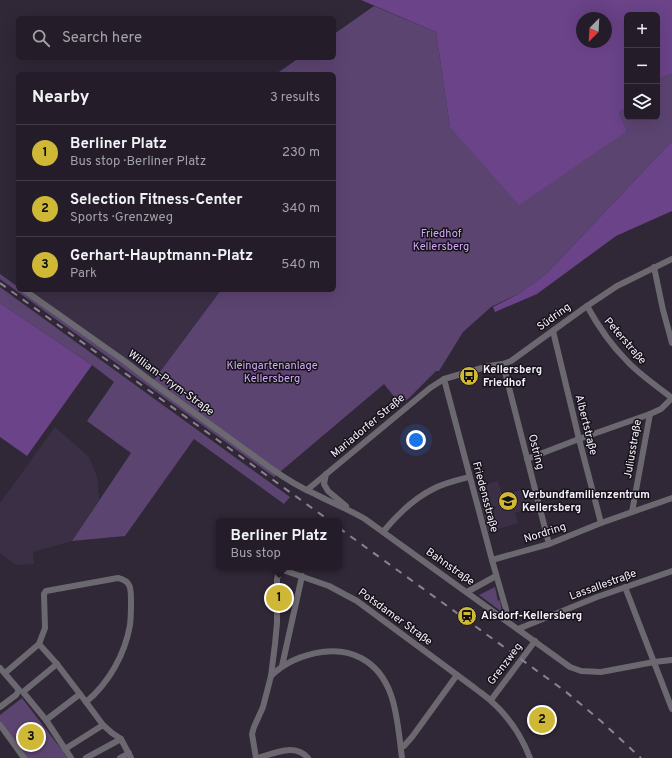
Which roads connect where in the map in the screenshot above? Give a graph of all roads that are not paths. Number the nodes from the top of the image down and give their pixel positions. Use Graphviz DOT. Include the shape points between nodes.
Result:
graph roads {
  1 [pos="672,259"];
  2 [pos="654,267"];
  3 [pos="27,292"];
  4 [pos="587,306"];
  5 [pos="552,331"];
  6 [pos="672,343"];
  7 [pos="503,364"];
  8 [pos="444,380"];
  9 [pos="672,398"];
  10 [pos="650,414"];
  11 [pos="579,439"];
  12 [pos="527,459"];
  13 [pos="326,474"];
  14 [pos="469,477"];
  15 [pos="306,490"];
  16 [pos="672,498"];
  17 [pos="352,511"];
  18 [pos="632,512"];
  19 [pos="601,523"];
  20 [pos="383,532"];
  21 [pos="549,544"];
  22 [pos="492,560"];
  23 [pos="279,570"];
  24 [pos="285,570"];
  25 [pos="672,571"];
  26 [pos="302,576"];
  27 [pos="496,576"];
  28 [pos="625,587"];
  29 [pos="467,592"];
  30 [pos="504,619"];
  31 [pos="518,629"];
  32 [pos="535,641"];
  33 [pos="39,644"];
  34 [pos="672,660"];
  35 [pos="654,662"];
  36 [pos="57,664"];
  37 [pos="282,666"];
  38 [pos="0,668"];
  39 [pos="5,673"];
  40 [pos="457,675"];
  41 [pos="270,676"];
  42 [pos="80,694"];
  43 [pos="491,700"];
  44 [pos="86,702"];
  45 [pos="0,707"];
  46 [pos="672,709"];
  47 [pos="46,720"];
  48 [pos="103,725"];
  49 [pos="0,726"];
  50 [pos="121,739"];
  51 [pos="401,748"];
  52 [pos="65,749"];
  53 [pos="130,756"];
  54 [pos="24,758"];
  55 [pos="71,758"];
  56 [pos="86,758"];
  57 [pos="120,758"];
  58 [pos="257,758"];
  59 [pos="308,758"];
  60 [pos="402,758"];
  61 [pos="530,758"];
  1 -- 2 [label="street, Südring"];
  2 -- 4 [label="street, Südring" via="617,286"];
  2 -- 6 [label="street"];
  3 -- 15 [label="street, William-Prym-Straße" via="290,482"];
  4 -- 5 [label="street, Südring"];
  4 -- 9 [label="street, Peterstraße" via="596,323 627,361"];
  5 -- 7 [label="street, Südring"];
  5 -- 11 [label="street, Albertstraße"];
  7 -- 8 [label="street, Südring"];
  7 -- 12 [label="street, Ostring"];
  8 -- 13 [label="street, Mariadorfer Straße" via="430,388"];
  8 -- 14 [label="street, Friedensstraße"];
  9 -- 10 [label="street" via="661,409"];
  10 -- 11 [label="street"];
  10 -- 18 [label="street, Juliusstraße"];
  11 -- 12 [label="street"];
  11 -- 19 [label="street, Albertstraße"];
  12 -- 21 [label="street, Ostring"];
  13 -- 15 [label="street, Mariadorfer Straße"];
  13 -- 17 [label="street, Bahnstraße" via="324,484 328,491"];
  14 -- 20 [label="street" via="434,488 397,516"];
  14 -- 22 [label="street, Friedensstraße"];
  15 -- 17 [label="street, Bahnstraße"];
  16 -- 18 [label="street, Nordring"];
  17 -- 20 [label="street, Bahnstraße"];
  18 -- 19 [label="street, Nordring"];
  19 -- 21 [label="street, Nordring"];
  20 -- 29 [label="street, Bahnstraße"];
  21 -- 22 [label="street, Nordring"];
  22 -- 27 [label="street, Friedensstraße"];
  23 -- 41 [label="street" via="277,623"];
  24 -- 26 [label="street, Potsdamer Straße"];
  25 -- 28 [label="street, Lassallestraße"];
  26 -- 37 [label="street"];
  26 -- 40 [label="street, Potsdamer Straße" via="329,586 357,601"];
  27 -- 29 [label="street"];
  27 -- 30 [label="street, Friedensstraße" via="506,609"];
  28 -- 31 [label="street, Lassallestraße"];
  28 -- 35 [label="street"];
  29 -- 30 [label="street, Bahnstraße"];
  30 -- 31 [label="street, Bahnstraße"];
  31 -- 32 [label="street, Bahnstraße"];
  32 -- 35 [label="street, Bahnstraße" via="570,667 581,671 600,672"];
  32 -- 43 [label="street, Grenzweg"];
  33 -- 36 [label="street"];
  33 -- 39 [label="street"];
  33 -- 44 [label="street" via="45,628 46,591 118,578 129,583 131,615 125,646 105,682"];
  34 -- 35 [label="street, Bahnstraße"];
  35 -- 46 [label="street"];
  36 -- 42 [label="street"];
  36 -- 47 [label="street" via="23,692"];
  37 -- 41 [label="street"];
  37 -- 51 [label="street" via="304,656 330,650 349,652 368,662 383,677 391,695"];
  38 -- 39 [label="street"];
  39 -- 45 [label="street" via="19,690"];
  40 -- 43 [label="street, Potsdamer Straße"];
  40 -- 51 [label="street" via="412,737"];
  41 -- 58 [label="street" via="263,707 252,734"];
  42 -- 44 [label="street"];
  42 -- 47 [label="street"];
  43 -- 61 [label="street, Grenzweg" via="516,730"];
  44 -- 48 [label="street"];
  47 -- 52 [label="street"];
  48 -- 50 [label="street"];
  48 -- 52 [label="street"];
  49 -- 54 [label="street"];
  50 -- 53 [label="street"];
  50 -- 56 [label="street"];
  51 -- 60 [label="street"];
  52 -- 55 [label="street"];
  53 -- 57 [label="street"];
  58 -- 59 [label="street" via="296,750"];
}
